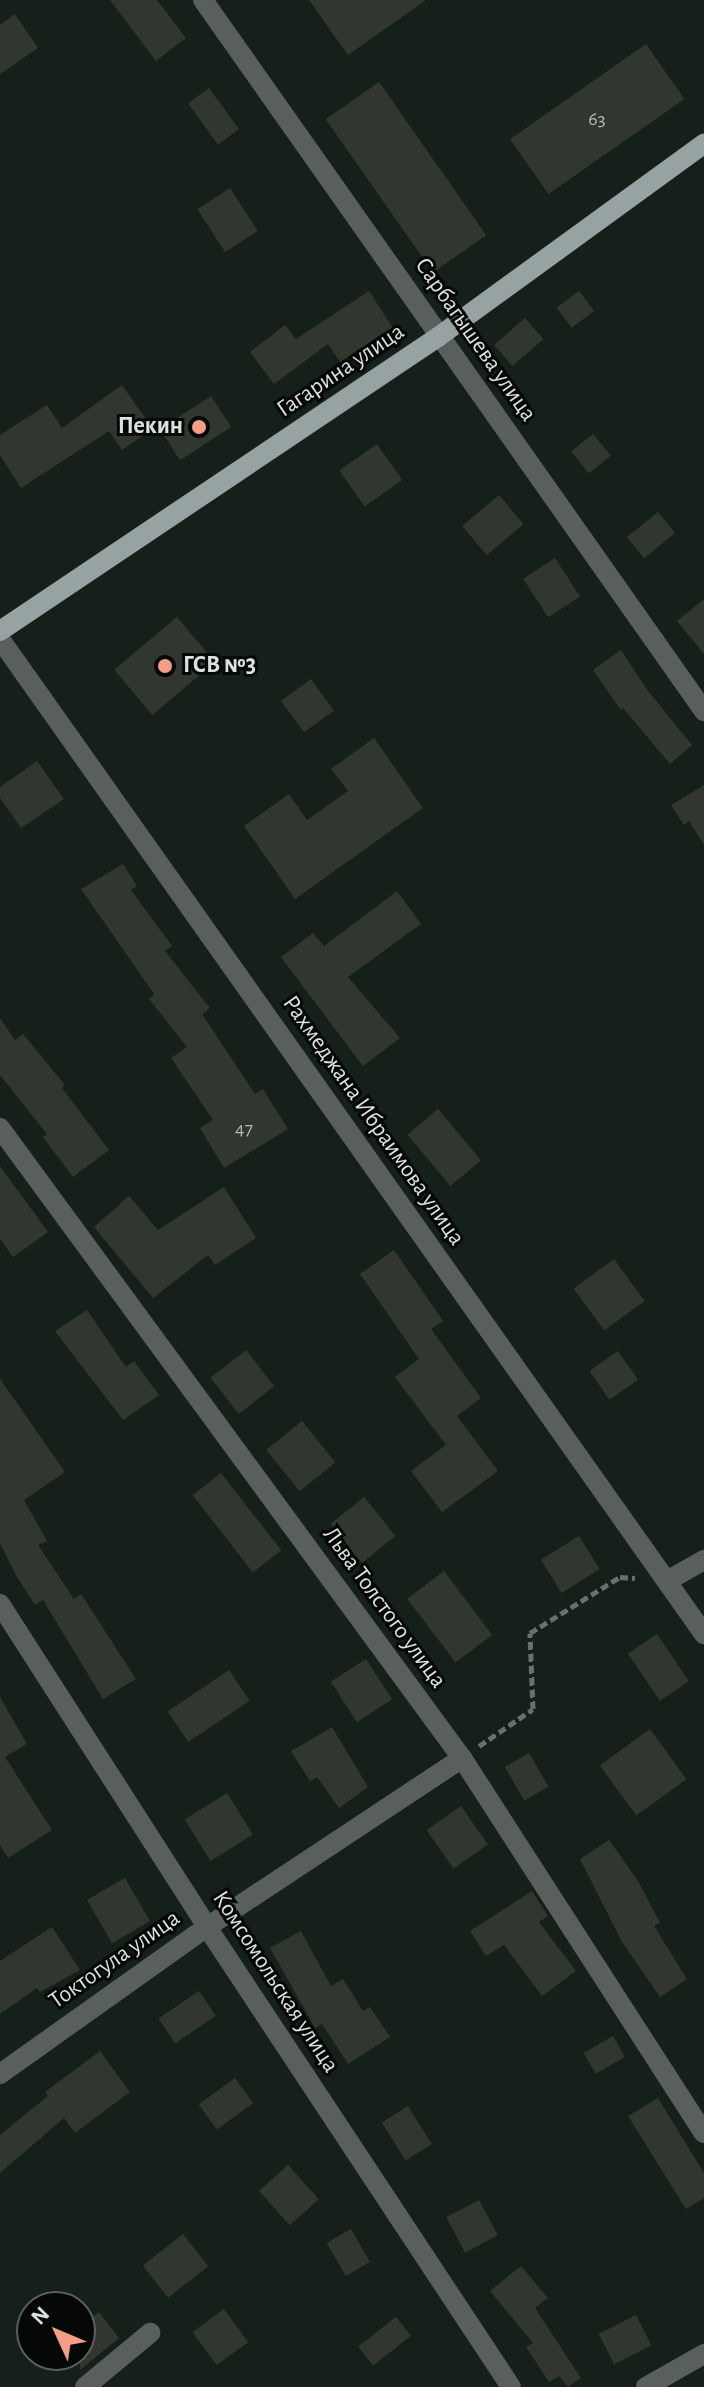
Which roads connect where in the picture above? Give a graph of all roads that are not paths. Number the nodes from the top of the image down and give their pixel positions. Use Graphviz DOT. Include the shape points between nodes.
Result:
graph roads {
  1 [pos="203,0"];
  2 [pos="704,144"];
  3 [pos="438,337"];
  4 [pos="0,631"];
  5 [pos="0,639"];
  6 [pos="704,711"];
  7 [pos="0,1128"];
  8 [pos="704,1560"];
  9 [pos="667,1581"];
  10 [pos="0,1604"];
  11 [pos="704,1634"];
  12 [pos="462,1758"];
  13 [pos="207,1927"];
  14 [pos="0,2074"];
  15 [pos="704,2133"];
  16 [pos="150,2333"];
  17 [pos="704,2354"];
  18 [pos="85,2387"];
  19 [pos="511,2387"];
  20 [pos="646,2387"];
  1 -- 3 [label="street, Сарбагышева улица"];
  2 -- 3 [label="main road, Гагарина улица"];
  3 -- 4 [label="main road, Гагарина улица"];
  3 -- 6 [label="street, Сарбагышева улица"];
  5 -- 9 [label="street, Рахмеджана Ибраимова улица"];
  7 -- 12 [label="street, Льва Толстого улица"];
  8 -- 9 [label="street"];
  9 -- 11 [label="street, Рахмеджана Ибраимова улица"];
  10 -- 13 [label="street, Комсомольская улица"];
  12 -- 13 [label="street, Токтогула улица"];
  12 -- 15 [label="street, Льва Толстого улица"];
  13 -- 14 [label="street, Токтогула улица"];
  13 -- 19 [label="street, Комсомольская улица"];
  16 -- 18 [label="street"];
  17 -- 20 [label="street"];
}
